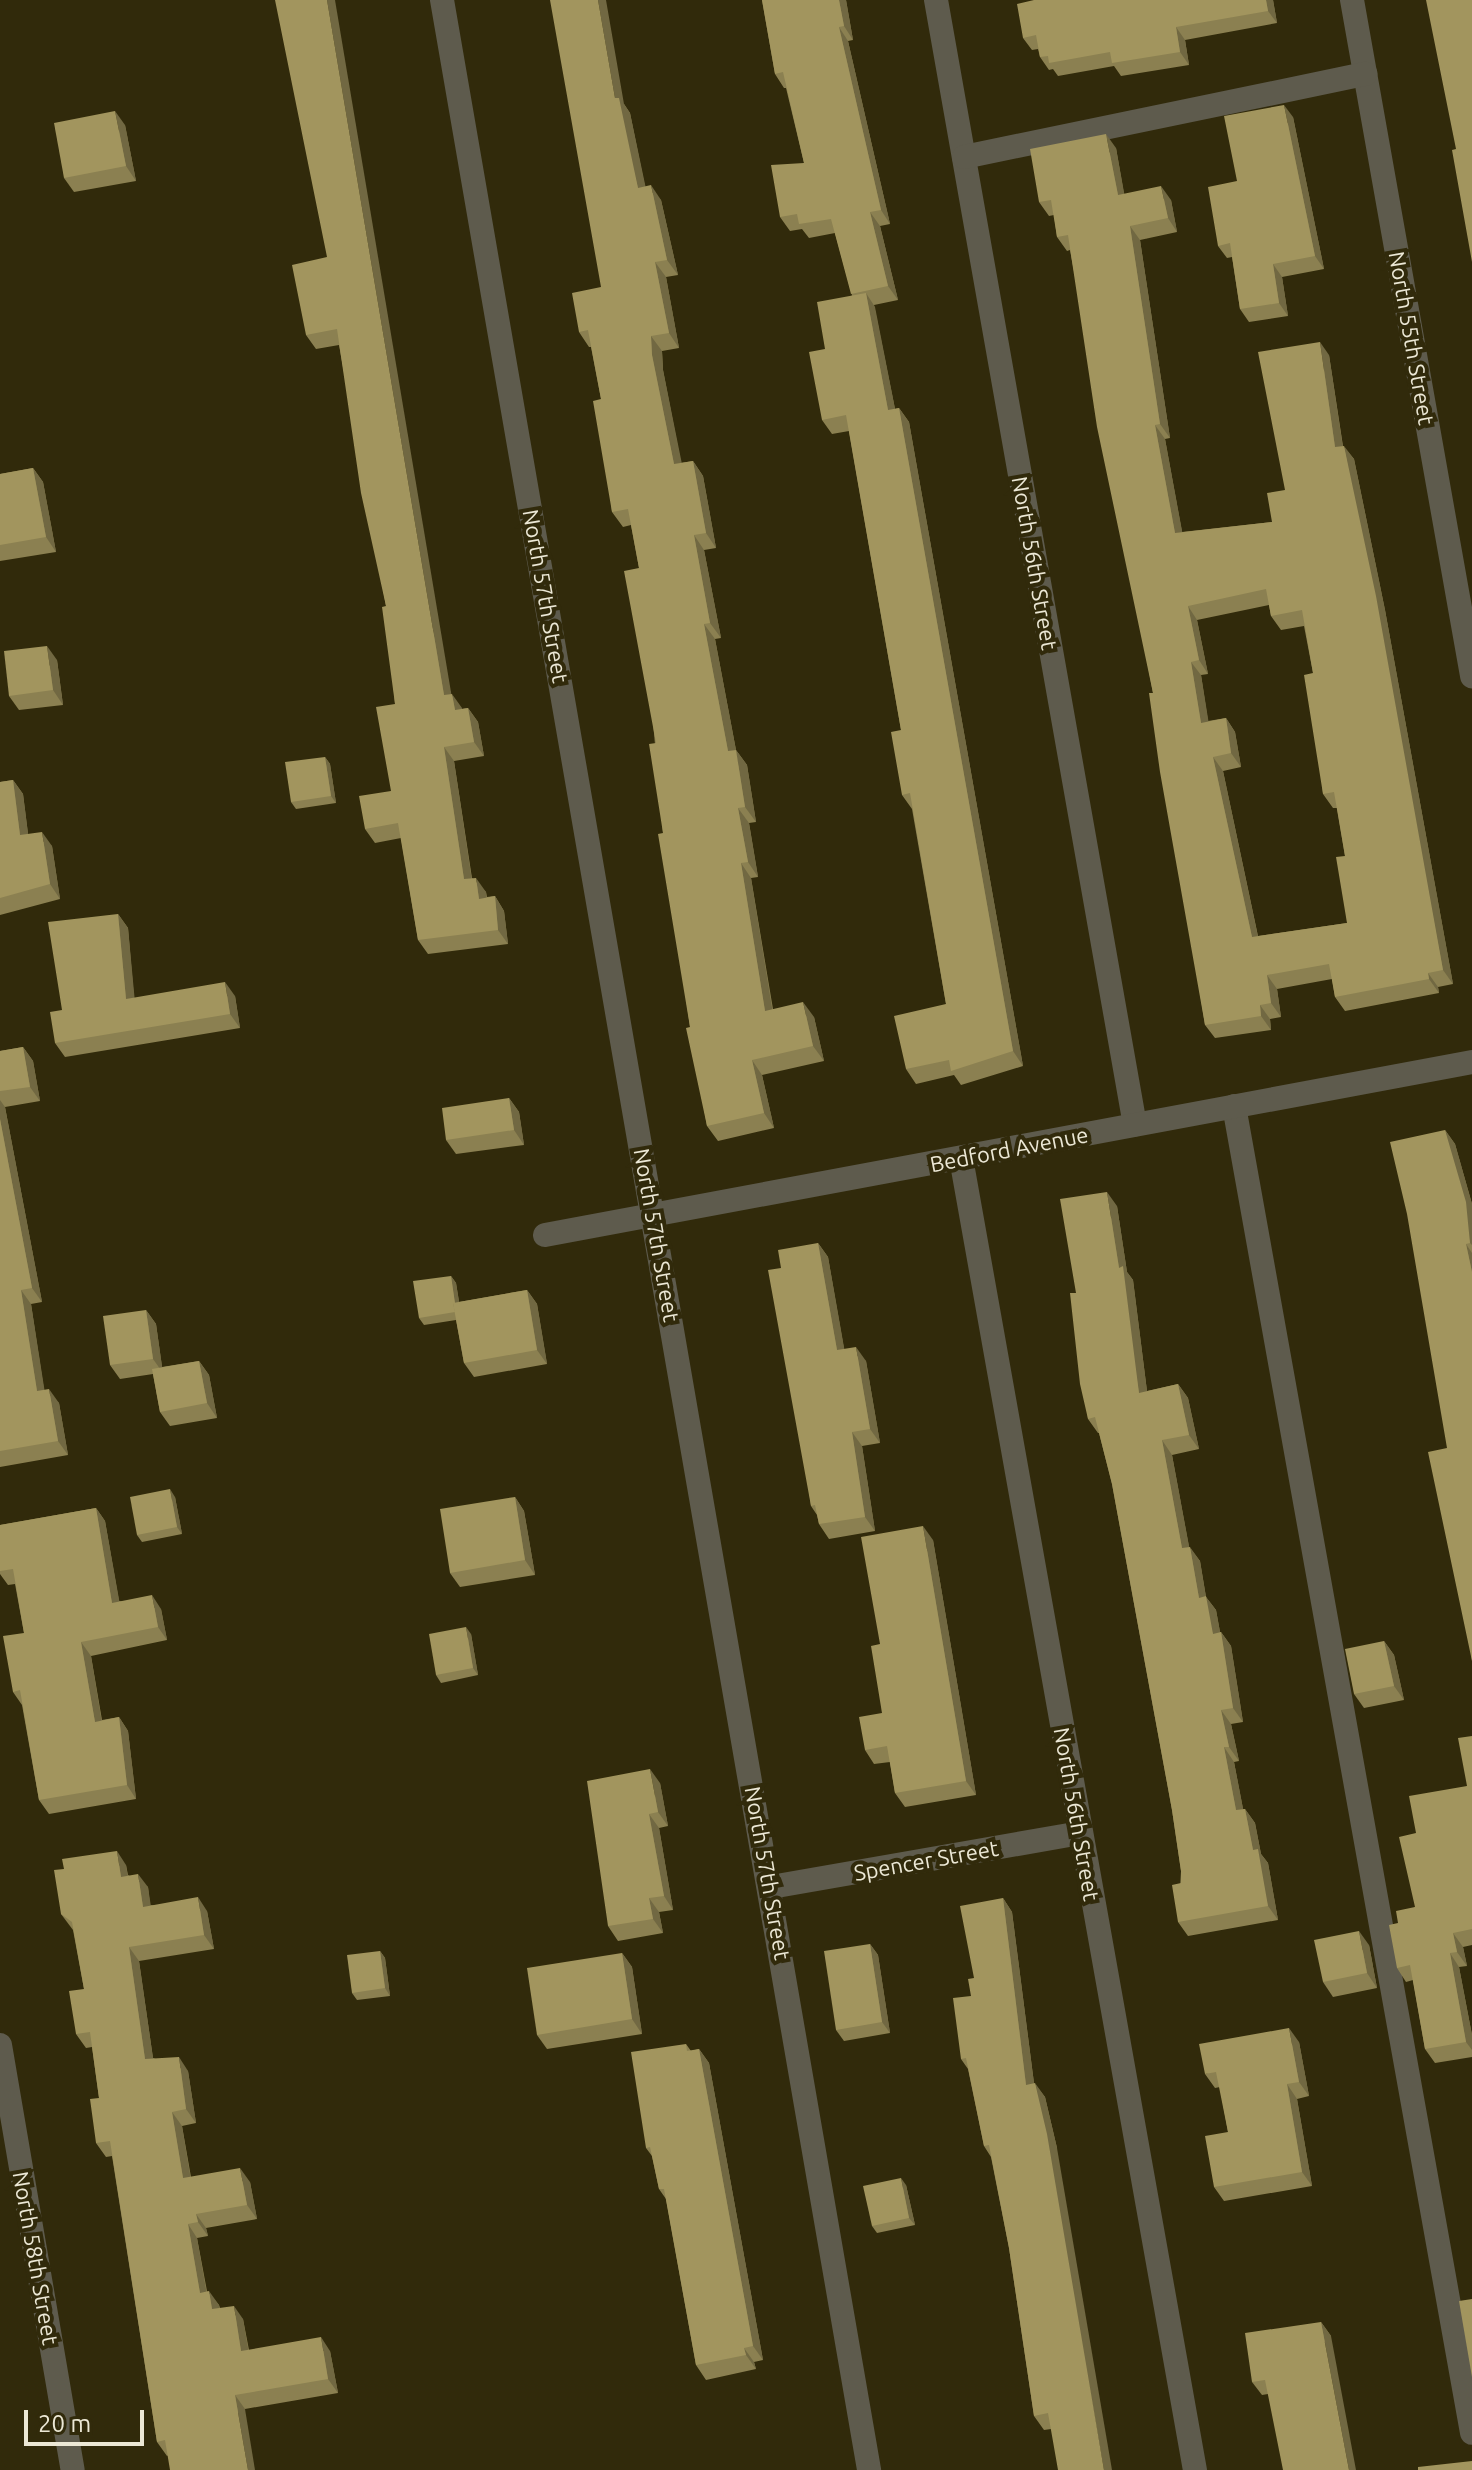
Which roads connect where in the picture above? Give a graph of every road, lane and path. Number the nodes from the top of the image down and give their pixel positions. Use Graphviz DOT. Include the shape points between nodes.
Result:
graph roads {
  1 [pos="442,0"];
  2 [pos="936,0"];
  3 [pos="1352,0"];
  4 [pos="1366,74"];
  5 [pos="964,157"];
  6 [pos="1472,676"];
  7 [pos="1472,1062"];
  8 [pos="1234,1106"];
  9 [pos="1135,1125"];
  10 [pos="961,1158"];
  11 [pos="654,1215"];
  12 [pos="545,1235"];
  13 [pos="1080,1833"];
  14 [pos="771,1887"];
  15 [pos="0,2045"];
  16 [pos="1472,2433"];
  17 [pos="73,2470"];
  18 [pos="869,2470"];
  19 [pos="1195,2470"];
  1 -- 11 [label="street, North 57th Street"];
  2 -- 5 [label="street, North 56th Street"];
  3 -- 4 [label="street, North 55th Street"];
  4 -- 5 [label="street"];
  4 -- 6 [label="street, North 55th Street"];
  5 -- 9 [label="street, North 56th Street"];
  7 -- 8 [label="street, Bedford Avenue"];
  8 -- 9 [label="street, Bedford Avenue"];
  8 -- 16 [label="street"];
  9 -- 10 [label="street, Bedford Avenue"];
  10 -- 11 [label="street, Bedford Avenue"];
  10 -- 13 [label="street, North 56th Street"];
  11 -- 12 [label="street, Bedford Avenue"];
  11 -- 14 [label="street, North 57th Street"];
  13 -- 14 [label="street, Spencer Street"];
  13 -- 19 [label="street, North 56th Street"];
  14 -- 18 [label="street, North 57th Street"];
  15 -- 17 [label="street, North 58th Street"];
}
